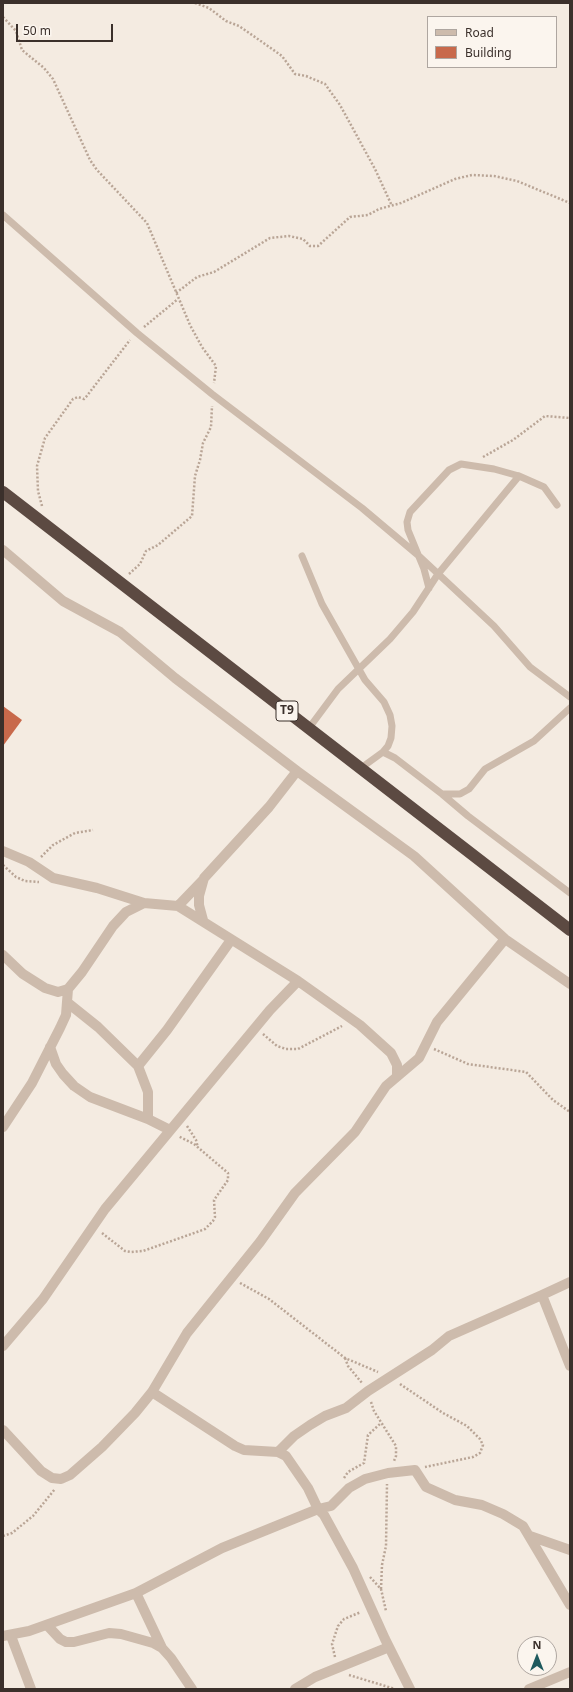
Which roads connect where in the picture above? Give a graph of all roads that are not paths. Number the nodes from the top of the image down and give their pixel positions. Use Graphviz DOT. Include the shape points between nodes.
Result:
graph roads {
  1 [pos="3,215"];
  2 [pos="519,476"];
  3 [pos="3,492"];
  4 [pos="557,505"];
  5 [pos="3,550"];
  6 [pos="302,556"];
  7 [pos="419,556"];
  8 [pos="438,574"];
  9 [pos="429,588"];
  10 [pos="359,668"];
  11 [pos="570,697"];
  12 [pos="570,708"];
  13 [pos="309,728"];
  14 [pos="383,752"];
  15 [pos="361,768"];
  16 [pos="297,771"];
  17 [pos="442,794"];
  18 [pos="3,851"];
  19 [pos="204,878"];
  20 [pos="570,893"];
  21 [pos="144,903"];
  22 [pos="178,906"];
  23 [pos="203,920"];
  24 [pos="570,930"];
  25 [pos="505,939"];
  26 [pos="231,940"];
  27 [pos="3,955"];
  28 [pos="298,981"];
  29 [pos="570,984"];
  30 [pos="68,989"];
  31 [pos="68,1003"];
  32 [pos="50,1048"];
  33 [pos="138,1066"];
  34 [pos="398,1076"];
  35 [pos="148,1120"];
  36 [pos="3,1127"];
  37 [pos="170,1130"];
  38 [pos="570,1282"];
  39 [pos="542,1295"];
  40 [pos="3,1346"];
  41 [pos="570,1366"];
  42 [pos="152,1392"];
  43 [pos="3,1430"];
  44 [pos="278,1452"];
  45 [pos="318,1509"];
  46 [pos="530,1536"];
  47 [pos="570,1550"];
  48 [pos="136,1593"];
  49 [pos="570,1605"];
  50 [pos="47,1625"];
  51 [pos="7,1636"];
  52 [pos="389,1647"];
  53 [pos="162,1648"];
  54 [pos="570,1672"];
  55 [pos="31,1689"];
  56 [pos="192,1689"];
  57 [pos="295,1689"];
  58 [pos="410,1689"];
  59 [pos="529,1689"];
  1 -- 7 [label="lane" via="137,333 212,394 362,508"];
  2 -- 4 [label="lane" via="544,487"];
  2 -- 7 [label="lane" via="461,464 449,470 410,512 408,530"];
  2 -- 8 [label="lane"];
  3 -- 13 [label="highway, T9"];
  5 -- 16 [label="street" via="63,601 120,632"];
  6 -- 10 [label="lane" via="322,604"];
  7 -- 8 [label="lane"];
  7 -- 9 [label="lane"];
  8 -- 9 [label="lane"];
  8 -- 11 [label="lane" via="494,626 530,667"];
  9 -- 10 [label="lane" via="390,639"];
  10 -- 13 [label="lane" via="338,689"];
  10 -- 14 [label="lane" via="384,702 390,715 391,738"];
  12 -- 17 [label="lane" via="534,741 485,768 469,789 460,794"];
  13 -- 15 [label="highway, T9"];
  14 -- 15 [label="lane"];
  14 -- 17 [label="lane"];
  15 -- 24 [label="highway, T9"];
  16 -- 19 [label="street" via="269,807"];
  16 -- 25 [label="street" via="414,856"];
  17 -- 20 [label="lane"];
  18 -- 21 [label="street" via="29,862 52,878 97,888"];
  19 -- 22 [label="street"];
  19 -- 23 [label="street" via="199,896"];
  21 -- 22 [label="street"];
  21 -- 30 [label="street" via="126,912 113,926"];
  22 -- 23 [label="street"];
  23 -- 26 [label="street"];
  25 -- 29 [label="street"];
  25 -- 34 [label="street" via="437,1022 419,1058"];
  26 -- 28 [label="street"];
  26 -- 33 [label="street"];
  27 -- 30 [label="street" via="23,974 45,988 58,992"];
  28 -- 34 [label="street" via="360,1025 391,1053 397,1065"];
  28 -- 37 [label="street" via="270,1010"];
  30 -- 31 [label="street"];
  31 -- 32 [label="street" via="66,1015"];
  31 -- 33 [label="street" via="98,1027"];
  32 -- 35 [label="street" via="56,1064 74,1086 90,1098"];
  32 -- 36 [label="street" via="32,1084"];
  33 -- 35 [label="street" via="148,1092"];
  34 -- 42 [label="street" via="374,1101 346,1141 299,1188 187,1333"];
  35 -- 37 [label="street"];
  37 -- 40 [label="street" via="92,1225 43,1300"];
  38 -- 39 [label="street"];
  39 -- 41 [label="street"];
  39 -- 44 [label="street" via="449,1336 346,1408 310,1425"];
  42 -- 43 [label="street" via="102,1447 70,1475 61,1479 52,1478 41,1471"];
  42 -- 44 [label="street" via="235,1446"];
  44 -- 45 [label="street" via="286,1456 297,1470"];
  45 -- 46 [label="street" via="331,1506 365,1479 415,1470 426,1487 455,1500 482,1505 504,1514 523,1526"];
  45 -- 48 [label="street" via="222,1548"];
  45 -- 52 [label="street" via="324,1515 353,1568"];
  46 -- 47 [label="street"];
  46 -- 49 [label="street"];
  48 -- 50 [label="street"];
  48 -- 53 [label="street"];
  50 -- 51 [label="street"];
  50 -- 53 [label="street" via="66,1642 109,1632 137,1638"];
  51 -- 55 [label="street"];
  52 -- 57 [label="street" via="315,1677"];
  52 -- 58 [label="street"];
  53 -- 56 [label="street"];
  54 -- 59 [label="street"];
}
